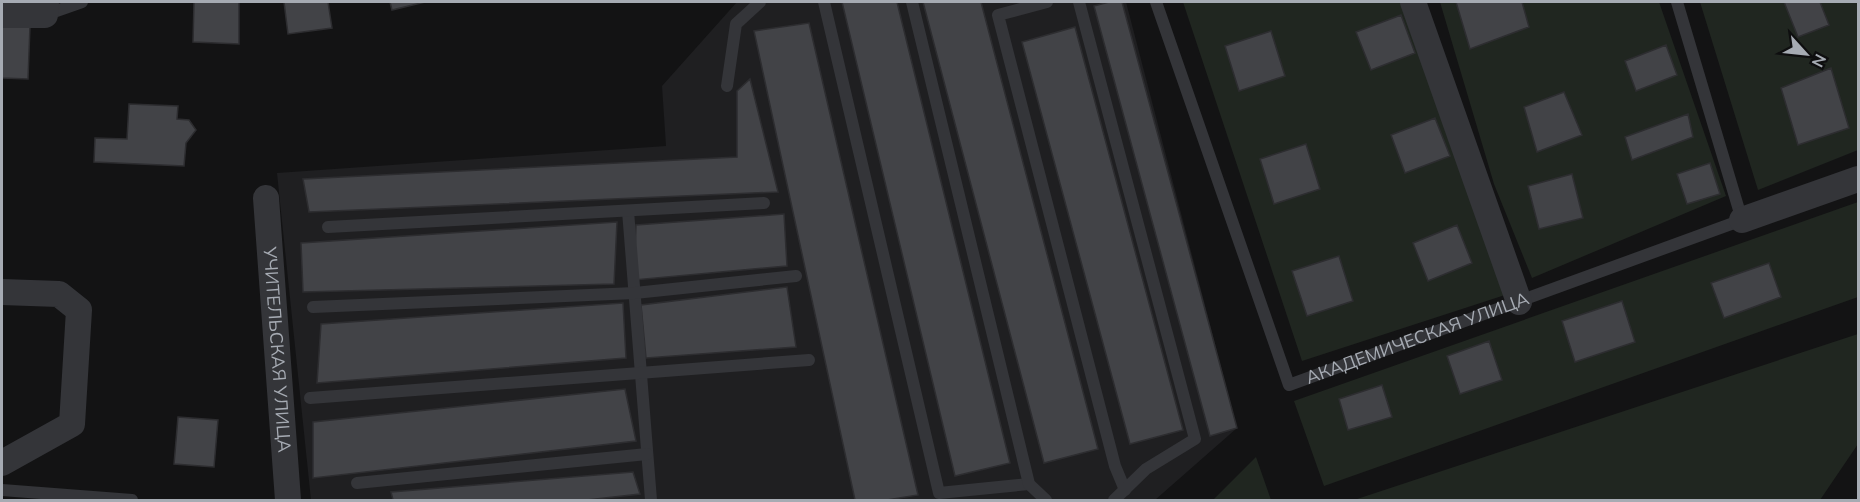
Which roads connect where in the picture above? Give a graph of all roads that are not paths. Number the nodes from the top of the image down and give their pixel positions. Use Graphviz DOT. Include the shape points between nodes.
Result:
graph roads {
  1 [pos="82,2"];
  2 [pos="760,2"];
  3 [pos="824,2"];
  4 [pos="912,2"];
  5 [pos="1047,2"];
  6 [pos="1079,2"];
  7 [pos="1156,2"];
  8 [pos="1413,2"];
  9 [pos="1677,2"];
  10 [pos="45,8"];
  11 [pos="2,15"];
  12 [pos="727,86"];
  13 [pos="1858,179"];
  14 [pos="266,198"];
  15 [pos="764,204"];
  16 [pos="628,211"];
  17 [pos="1742,220"];
  18 [pos="328,227"];
  19 [pos="796,276"];
  20 [pos="2,292"];
  21 [pos="635,293"];
  22 [pos="1519,302"];
  23 [pos="313,307"];
  24 [pos="809,360"];
  25 [pos="641,374"];
  26 [pos="310,398"];
  27 [pos="647,454"];
  28 [pos="2,463"];
  29 [pos="357,483"];
  30 [pos="1029,484"];
  31 [pos="2,490"];
  32 [pos="1125,490"];
  33 [pos="132,501"];
  34 [pos="288,501"];
  35 [pos="651,501"];
  36 [pos="1046,501"];
  37 [pos="1114,501"];
  1 -- 10 [label="lane"];
  2 -- 12 [label="lane" via="736,24"];
  3 -- 30 [label="lane" via="939,493"];
  4 -- 30 [label="lane"];
  5 -- 32 [label="lane" via="998,15 1115,466"];
  6 -- 32 [label="lane" via="1195,439 1146,469"];
  7 -- 22 [label="lane, АКАДЕМИЧЕСКАЯ УЛИЦА" via="1288,385"];
  8 -- 22 [label="street"];
  9 -- 17 [label="lane"];
  10 -- 11 [label="street"];
  13 -- 17 [label="street, АКАДЕМИЧЕСКАЯ УЛИЦА"];
  14 -- 34 [label="street, УЧИТЕЛЬСКАЯ УЛИЦА"];
  15 -- 16 [label="lane"];
  16 -- 18 [label="lane"];
  16 -- 21 [label="lane"];
  17 -- 22 [label="lane, АКАДЕМИЧЕСКАЯ УЛИЦА"];
  19 -- 21 [label="lane"];
  20 -- 28 [label="street" via="59,294 79,310 72,424"];
  21 -- 23 [label="lane"];
  21 -- 25 [label="lane"];
  24 -- 25 [label="lane"];
  25 -- 26 [label="lane"];
  25 -- 27 [label="lane"];
  27 -- 29 [label="lane"];
  27 -- 35 [label="lane"];
  30 -- 36 [label="lane"];
  31 -- 33 [label="lane"];
  32 -- 37 [label="lane"];
}
